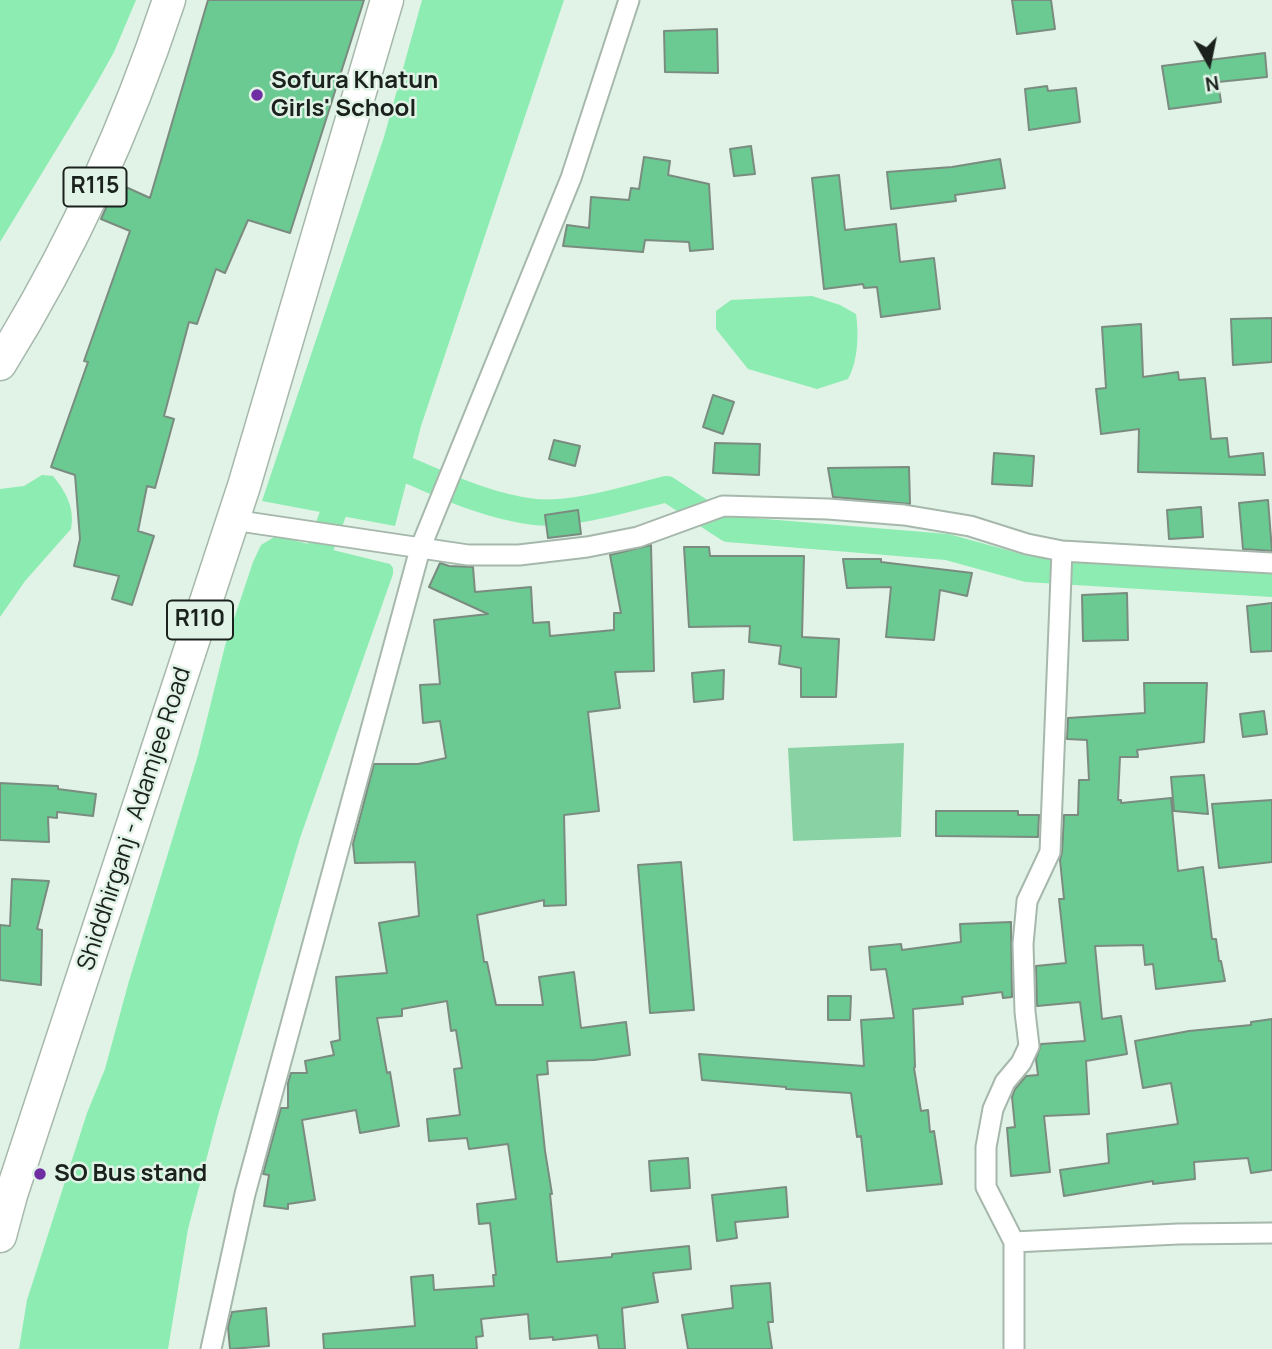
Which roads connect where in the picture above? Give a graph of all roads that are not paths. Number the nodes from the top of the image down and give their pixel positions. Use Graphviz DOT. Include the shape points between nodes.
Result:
graph roads {
  1 [pos="169,0"];
  2 [pos="387,0"];
  3 [pos="629,0"];
  4 [pos="0,364"];
  5 [pos="233,520"];
  6 [pos="421,549"];
  7 [pos="1062,551"];
  8 [pos="1272,563"];
  9 [pos="1272,1233"];
  10 [pos="0,1236"];
  11 [pos="1014,1242"];
  12 [pos="211,1349"];
  13 [pos="1014,1349"];
  1 -- 4 [label="main road, R115" via="92,195 57,267"];
  2 -- 5 [label="main road, Shiddhirganj - Adamjee Road / R110"];
  3 -- 6 [label="street" via="571,178"];
  5 -- 6 [label="street"];
  5 -- 10 [label="main road, Shiddhirganj - Adamjee Road / R110"];
  6 -- 7 [label="street" via="519,555 587,547 638,537 723,506 904,515 970,526"];
  6 -- 12 [label="street" via="245,1194"];
  7 -- 8 [label="street"];
  7 -- 11 [label="street" via="1050,852 1027,901 1023,944 1029,1046 993,1109 986,1147 986,1187"];
  9 -- 11 [label="street"];
  11 -- 13 [label="street"];
}
